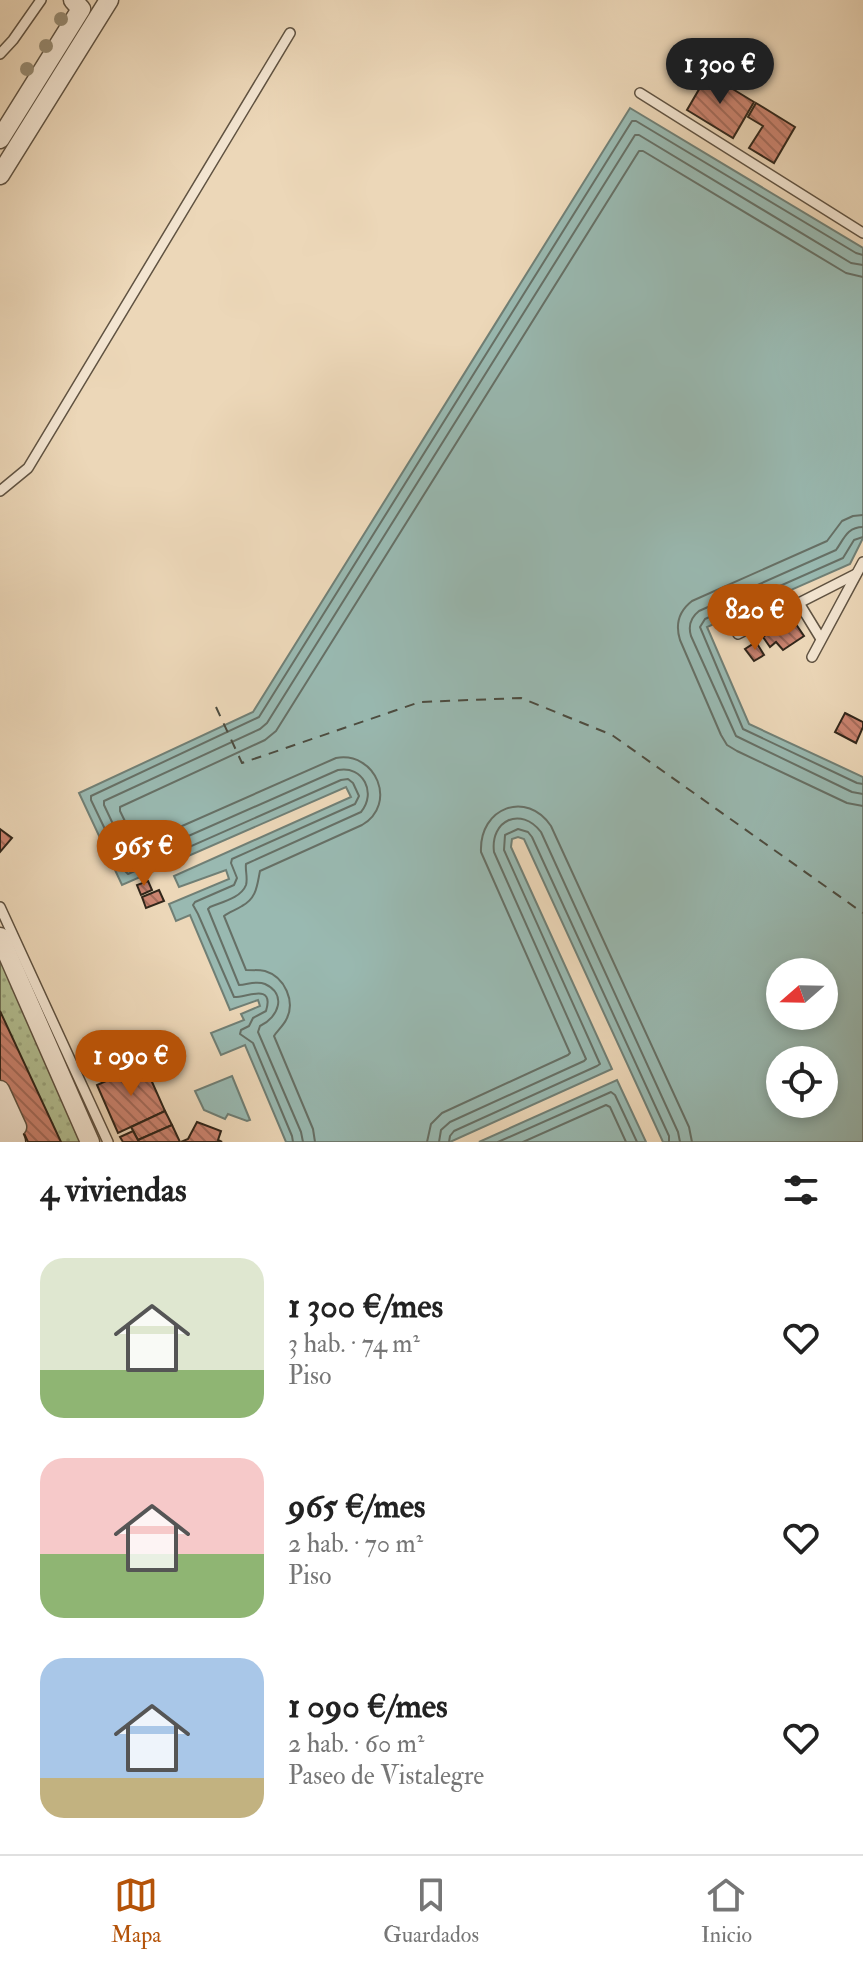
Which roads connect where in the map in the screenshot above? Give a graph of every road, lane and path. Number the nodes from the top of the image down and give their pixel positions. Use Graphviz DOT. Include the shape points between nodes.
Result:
graph roads {
  1 [pos="41,0"];
  2 [pos="73,0"];
  3 [pos="109,0"];
  4 [pos="290,33"];
  5 [pos="0,54"];
  6 [pos="640,93"];
  7 [pos="0,139"];
  8 [pos="0,175"];
  9 [pos="863,233"];
  10 [pos="0,491"];
  11 [pos="863,562"];
  12 [pos="856,574"];
  13 [pos="799,603"];
  14 [pos="738,634"];
  15 [pos="821,639"];
  16 [pos="812,657"];
  17 [pos="0,907"];
  18 [pos="0,937"];
  19 [pos="0,1090"];
  20 [pos="0,1115"];
  21 [pos="12,1142"];
  22 [pos="24,1142"];
  23 [pos="90,1142"];
  24 [pos="108,1142"];
  1 -- 5 [label="lane"];
  2 -- 7 [label="street" via="81,9"];
  3 -- 8 [label="street"];
  4 -- 10 [label="lane" via="28,468"];
  6 -- 9 [label="lane"];
  11 -- 12 [label="lane"];
  12 -- 13 [label="lane"];
  12 -- 15 [label="lane"];
  13 -- 14 [label="lane"];
  13 -- 15 [label="lane"];
  15 -- 16 [label="lane"];
  17 -- 24 [label="lane"];
  18 -- 23 [label="street"];
  19 -- 22 [label="street"];
  20 -- 21 [label="street"];
}
